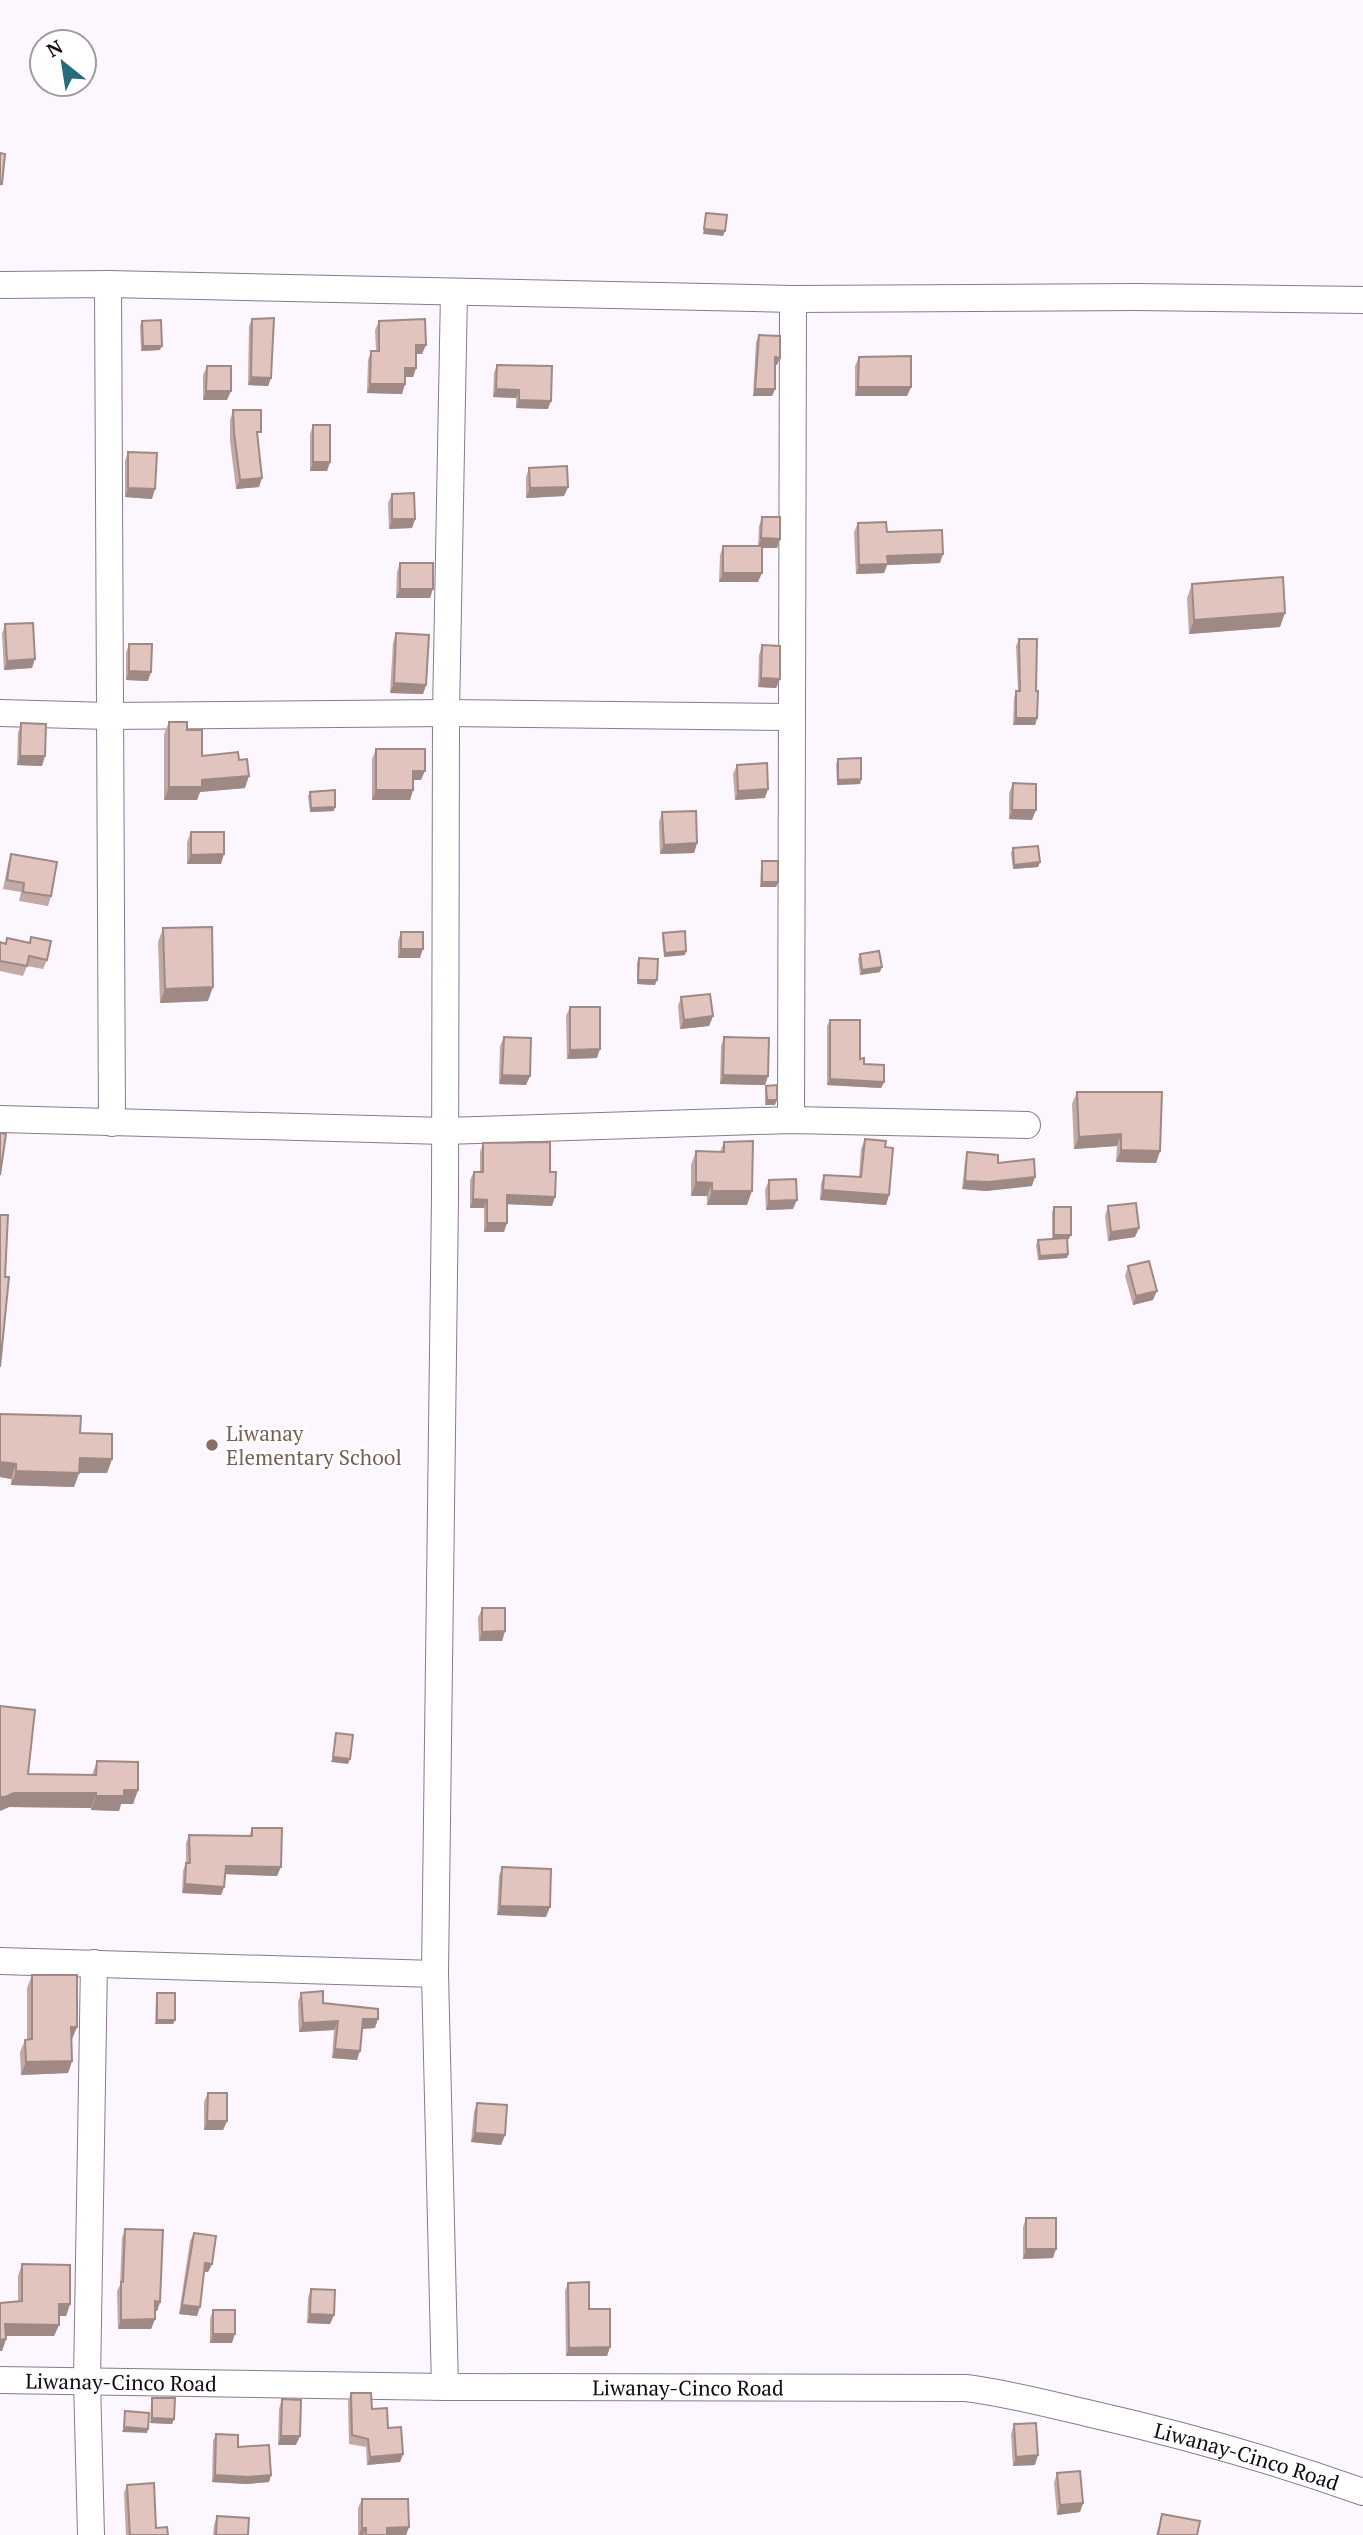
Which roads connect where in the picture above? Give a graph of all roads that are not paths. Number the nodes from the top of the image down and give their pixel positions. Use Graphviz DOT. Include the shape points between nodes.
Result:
graph roads {
  1 [pos="108,284"];
  2 [pos="0,285"];
  3 [pos="454,292"];
  4 [pos="793,299"];
  5 [pos="1363,300"];
  6 [pos="0,713"];
  7 [pos="446,713"];
  8 [pos="109,716"];
  9 [pos="792,717"];
  10 [pos="0,1119"];
  11 [pos="791,1120"];
  12 [pos="112,1123"];
  13 [pos="1027,1125"];
  14 [pos="444,1131"];
  15 [pos="0,1961"];
  16 [pos="94,1963"];
  17 [pos="435,1975"];
  18 [pos="0,2380"];
  19 [pos="86,2381"];
  20 [pos="445,2387"];
  21 [pos="1363,2492"];
  22 [pos="90,2535"];
  1 -- 2 [label="street"];
  1 -- 3 [label="street"];
  1 -- 8 [label="street"];
  3 -- 4 [label="street"];
  3 -- 7 [label="street"];
  4 -- 5 [label="street"];
  4 -- 9 [label="street"];
  6 -- 8 [label="street"];
  7 -- 8 [label="street"];
  7 -- 9 [label="street"];
  7 -- 14 [label="street"];
  8 -- 12 [label="street"];
  9 -- 11 [label="street"];
  10 -- 12 [label="street"];
  11 -- 13 [label="street"];
  11 -- 14 [label="street"];
  12 -- 14 [label="street"];
  14 -- 17 [label="street"];
  15 -- 16 [label="street"];
  16 -- 17 [label="street"];
  16 -- 19 [label="street"];
  17 -- 20 [label="street"];
  18 -- 19 [label="street, Liwanay-Cinco Road"];
  19 -- 20 [label="street, Liwanay-Cinco Road"];
  19 -- 22 [label="street"];
  20 -- 21 [label="street, Liwanay-Cinco Road" via="976,2389 1135,2424"];
}
